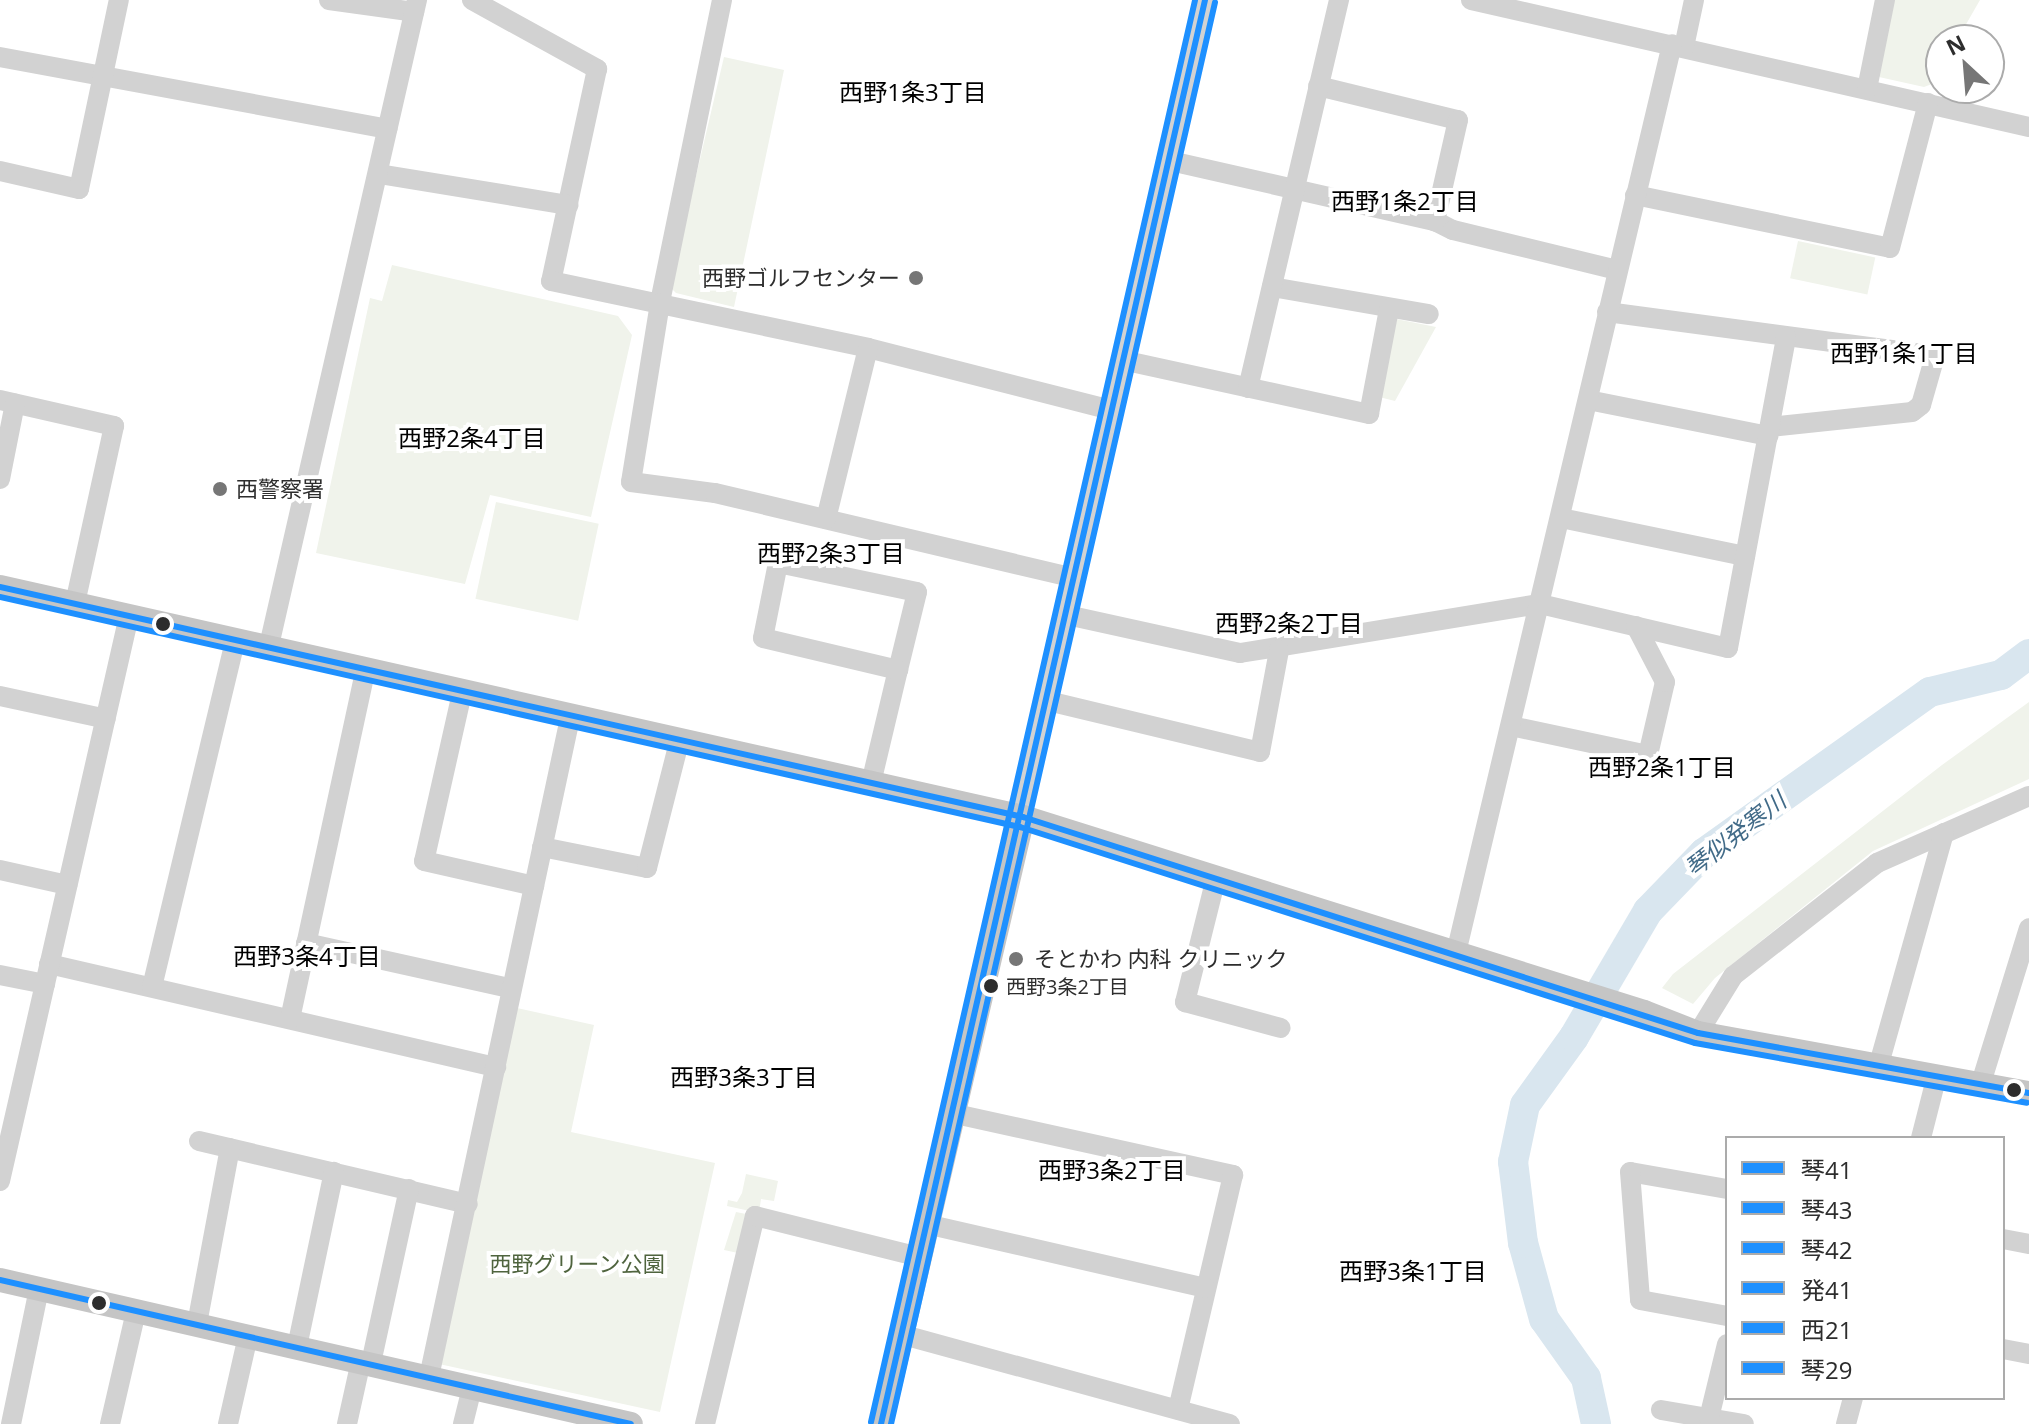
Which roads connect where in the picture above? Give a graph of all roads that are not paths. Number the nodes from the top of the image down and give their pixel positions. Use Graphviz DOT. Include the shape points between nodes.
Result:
graph roads {
  1 [pos="119,0"];
  2 [pos="329,0"];
  3 [pos="472,0"];
  4 [pos="722,0"];
  5 [pos="1205,0"];
  6 [pos="1339,0"];
  7 [pos="1471,0"];
  8 [pos="1694,0"];
  9 [pos="1885,0"];
  10 [pos="415,6"];
  11 [pos="1678,45"];
  12 [pos="0,57"];
  13 [pos="105,77"];
  14 [pos="1318,86"];
  15 [pos="1867,89"];
  16 [pos="1925,102"];
  17 [pos="1928,104"];
  18 [pos="1932,104"];
  19 [pos="2029,127"];
  20 [pos="387,129"];
  21 [pos="1166,160"];
  22 [pos="0,171"];
  23 [pos="379,174"];
  24 [pos="1291,189"];
  25 [pos="1635,195"];
  26 [pos="568,205"];
  27 [pos="1435,221"];
  28 [pos="1617,270"];
  29 [pos="1272,287"];
  30 [pos="660,303"];
  31 [pos="1389,309"];
  32 [pos="1607,312"];
  33 [pos="1429,314"];
  34 [pos="1786,337"];
  35 [pos="868,348"];
  36 [pos="1122,360"];
  37 [pos="1248,388"];
  38 [pos="1588,400"];
  39 [pos="7,401"];
  40 [pos="1111,410"];
  41 [pos="1769,431"];
  42 [pos="0,479"];
  43 [pos="1561,518"];
  44 [pos="826,519"];
  45 [pos="1745,556"];
  46 [pos="1075,578"];
  47 [pos="0,587"];
  48 [pos="75,604"];
  49 [pos="1540,604"];
  50 [pos="1067,615"];
  51 [pos="129,616"];
  52 [pos="1636,626"];
  53 [pos="235,642"];
  54 [pos="268,650"];
  55 [pos="1279,650"];
  56 [pos="898,670"];
  57 [pos="365,671"];
  58 [pos="462,693"];
  59 [pos="0,696"];
  60 [pos="1048,701"];
  61 [pos="570,718"];
  62 [pos="106,719"];
  63 [pos="1511,726"];
  64 [pos="679,742"];
  65 [pos="871,783"];
  66 [pos="2029,796"];
  67 [pos="1023,817"];
  68 [pos="1944,833"];
  69 [pos="542,847"];
  70 [pos="0,870"];
  71 [pos="1216,878"];
  72 [pos="67,885"];
  73 [pos="534,886"];
  74 [pos="2028,932"];
  75 [pos="306,943"];
  76 [pos="1456,953"];
  77 [pos="47,974"];
  78 [pos="0,975"];
  79 [pos="152,987"];
  80 [pos="509,988"];
  81 [pos="290,1019"];
  82 [pos="1281,1028"];
  83 [pos="1698,1033"];
  84 [pos="1879,1064"];
  85 [pos="496,1067"];
  86 [pos="1937,1075"];
  87 [pos="1981,1083"];
  88 [pos="2029,1093"];
  89 [pos="951,1113"];
  90 [pos="1922,1136"];
  91 [pos="199,1141"];
  92 [pos="230,1148"];
  93 [pos="334,1172"];
  94 [pos="0,1181"];
  95 [pos="409,1189"];
  96 [pos="1725,1189"];
  97 [pos="468,1204"];
  98 [pos="926,1224"];
  99 [pos="2005,1239"];
  100 [pos="2029,1244"];
  101 [pos="920,1257"];
  102 [pos="0,1280"];
  103 [pos="1206,1288"];
  104 [pos="39,1289"];
  105 [pos="136,1311"];
  106 [pos="1725,1316"];
  107 [pos="197,1324"];
  108 [pos="900,1334"];
  109 [pos="248,1336"];
  110 [pos="297,1347"];
  111 [pos="2005,1349"];
  112 [pos="1725,1352"];
  113 [pos="2029,1354"];
  114 [pos="366,1362"];
  115 [pos="429,1377"];
  116 [pos="472,1387"];
  117 [pos="1852,1400"];
  118 [pos="1178,1410"];
  119 [pos="1661,1410"];
  120 [pos="569,1417"];
  121 [pos="1709,1418"];
  122 [pos="11,1424"];
  123 [pos="110,1424"];
  124 [pos="228,1424"];
  125 [pos="347,1424"];
  126 [pos="463,1424"];
  127 [pos="631,1424"];
  128 [pos="705,1424"];
  129 [pos="881,1424"];
  130 [pos="1230,1424"];
  131 [pos="1744,1424"];
  132 [pos="1846,1424"];
  1 -- 13 [label="street"];
  2 -- 10 [label="street"];
  3 -- 26 [label="street" via="597,69"];
  4 -- 30 [label="street"];
  5 -- 21 [label="street"];
  6 -- 14 [label="street"];
  7 -- 11 [label="street"];
  8 -- 11 [label="street"];
  9 -- 15 [label="street"];
  10 -- 20 [label="street"];
  11 -- 15 [label="street"];
  11 -- 25 [label="street"];
  12 -- 13 [label="street"];
  13 -- 20 [label="street"];
  13 -- 22 [label="street" via="79,189"];
  14 -- 24 [label="street"];
  14 -- 27 [label="street" via="1458,120"];
  15 -- 16 [label="street"];
  17 -- 25 [label="street" via="1890,248"];
  18 -- 19 [label="street"];
  20 -- 23 [label="street"];
  21 -- 24 [label="street"];
  21 -- 36 [label="street"];
  23 -- 26 [label="street"];
  23 -- 54 [label="street"];
  24 -- 27 [label="street"];
  24 -- 29 [label="street"];
  25 -- 28 [label="street"];
  26 -- 30 [label="street" via="551,281"];
  27 -- 28 [label="street" via="1453,230"];
  28 -- 32 [label="street"];
  29 -- 31 [label="street"];
  29 -- 37 [label="street"];
  30 -- 35 [label="street"];
  30 -- 44 [label="street" via="631,482 715,493"];
  31 -- 33 [label="street"];
  31 -- 37 [label="street" via="1369,414"];
  32 -- 34 [label="street"];
  32 -- 38 [label="street"];
  34 -- 41 [label="street"];
  34 -- 41 [label="street" via="1935,356 1921,405 1912,412"];
  35 -- 40 [label="street"];
  35 -- 44 [label="street"];
  36 -- 37 [label="street"];
  36 -- 40 [label="street"];
  38 -- 41 [label="street"];
  38 -- 43 [label="street"];
  39 -- 42 [label="street"];
  39 -- 48 [label="street" via="114,426"];
  40 -- 46 [label="street"];
  41 -- 45 [label="street"];
  43 -- 45 [label="street"];
  43 -- 49 [label="street"];
  44 -- 46 [label="street"];
  45 -- 52 [label="street" via="1728,648"];
  46 -- 50 [label="street"];
  47 -- 48 [label="main road"];
  48 -- 51 [label="main road"];
  49 -- 52 [label="street"];
  49 -- 55 [label="street" via="1390,626"];
  49 -- 63 [label="street"];
  50 -- 55 [label="street" via="1240,653"];
  50 -- 60 [label="street"];
  51 -- 53 [label="main road"];
  51 -- 62 [label="street"];
  52 -- 63 [label="street" via="1665,682 1648,755"];
  53 -- 54 [label="main road"];
  53 -- 79 [label="street"];
  54 -- 57 [label="main road"];
  55 -- 60 [label="street" via="1260,752"];
  56 -- 56 [label="street" via="917,592 778,563 763,638"];
  56 -- 65 [label="street"];
  57 -- 58 [label="main road"];
  57 -- 75 [label="street"];
  58 -- 61 [label="main road"];
  58 -- 73 [label="street" via="424,861"];
  59 -- 62 [label="street"];
  60 -- 67 [label="street" via="1026,784"];
  61 -- 64 [label="main road"];
  61 -- 69 [label="street"];
  62 -- 72 [label="street"];
  63 -- 76 [label="street"];
  64 -- 65 [label="main road"];
  64 -- 69 [label="street" via="647,868"];
  65 -- 67 [label="main road"];
  66 -- 68 [label="street"];
  67 -- 71 [label="main road"];
  67 -- 89 [label="main road"];
  68 -- 83 [label="street" via="1877,863 1733,976"];
  68 -- 84 [label="street"];
  69 -- 73 [label="street"];
  70 -- 72 [label="street"];
  71 -- 76 [label="main road"];
  71 -- 82 [label="street" via="1185,1002"];
  72 -- 77 [label="street"];
  73 -- 80 [label="street"];
  74 -- 87 [label="street"];
  75 -- 80 [label="street"];
  75 -- 81 [label="street"];
  76 -- 83 [label="main road"];
  77 -- 78 [label="street"];
  77 -- 79 [label="street"];
  77 -- 94 [label="street"];
  79 -- 81 [label="street"];
  80 -- 85 [label="street"];
  81 -- 85 [label="street"];
  83 -- 84 [label="main road"];
  84 -- 86 [label="main road"];
  85 -- 97 [label="street"];
  86 -- 87 [label="main road"];
  86 -- 90 [label="street"];
  87 -- 88 [label="main road"];
  89 -- 98 [label="main road"];
  89 -- 103 [label="street" via="1233,1175"];
  91 -- 92 [label="street"];
  92 -- 93 [label="street"];
  92 -- 107 [label="street"];
  93 -- 95 [label="street"];
  93 -- 110 [label="street"];
  95 -- 97 [label="street"];
  95 -- 114 [label="street"];
  96 -- 106 [label="street" via="1630,1172 1640,1300"];
  97 -- 115 [label="street"];
  98 -- 101 [label="main road"];
  98 -- 103 [label="street"];
  99 -- 100 [label="street"];
  101 -- 108 [label="main road"];
  101 -- 128 [label="street" via="755,1216"];
  102 -- 104 [label="main road"];
  103 -- 118 [label="street"];
  104 -- 105 [label="main road"];
  104 -- 122 [label="street"];
  105 -- 107 [label="main road"];
  105 -- 123 [label="street"];
  107 -- 109 [label="main road"];
  108 -- 118 [label="street"];
  108 -- 129 [label="main road"];
  109 -- 110 [label="main road"];
  109 -- 124 [label="street"];
  110 -- 114 [label="main road"];
  111 -- 113 [label="street"];
  112 -- 121 [label="street"];
  114 -- 115 [label="main road"];
  114 -- 125 [label="street"];
  115 -- 116 [label="main road"];
  116 -- 120 [label="main road"];
  116 -- 126 [label="street"];
  117 -- 132 [label="street"];
  118 -- 130 [label="street"];
  119 -- 121 [label="street"];
  120 -- 127 [label="main road"];
  121 -- 131 [label="street"];
}
